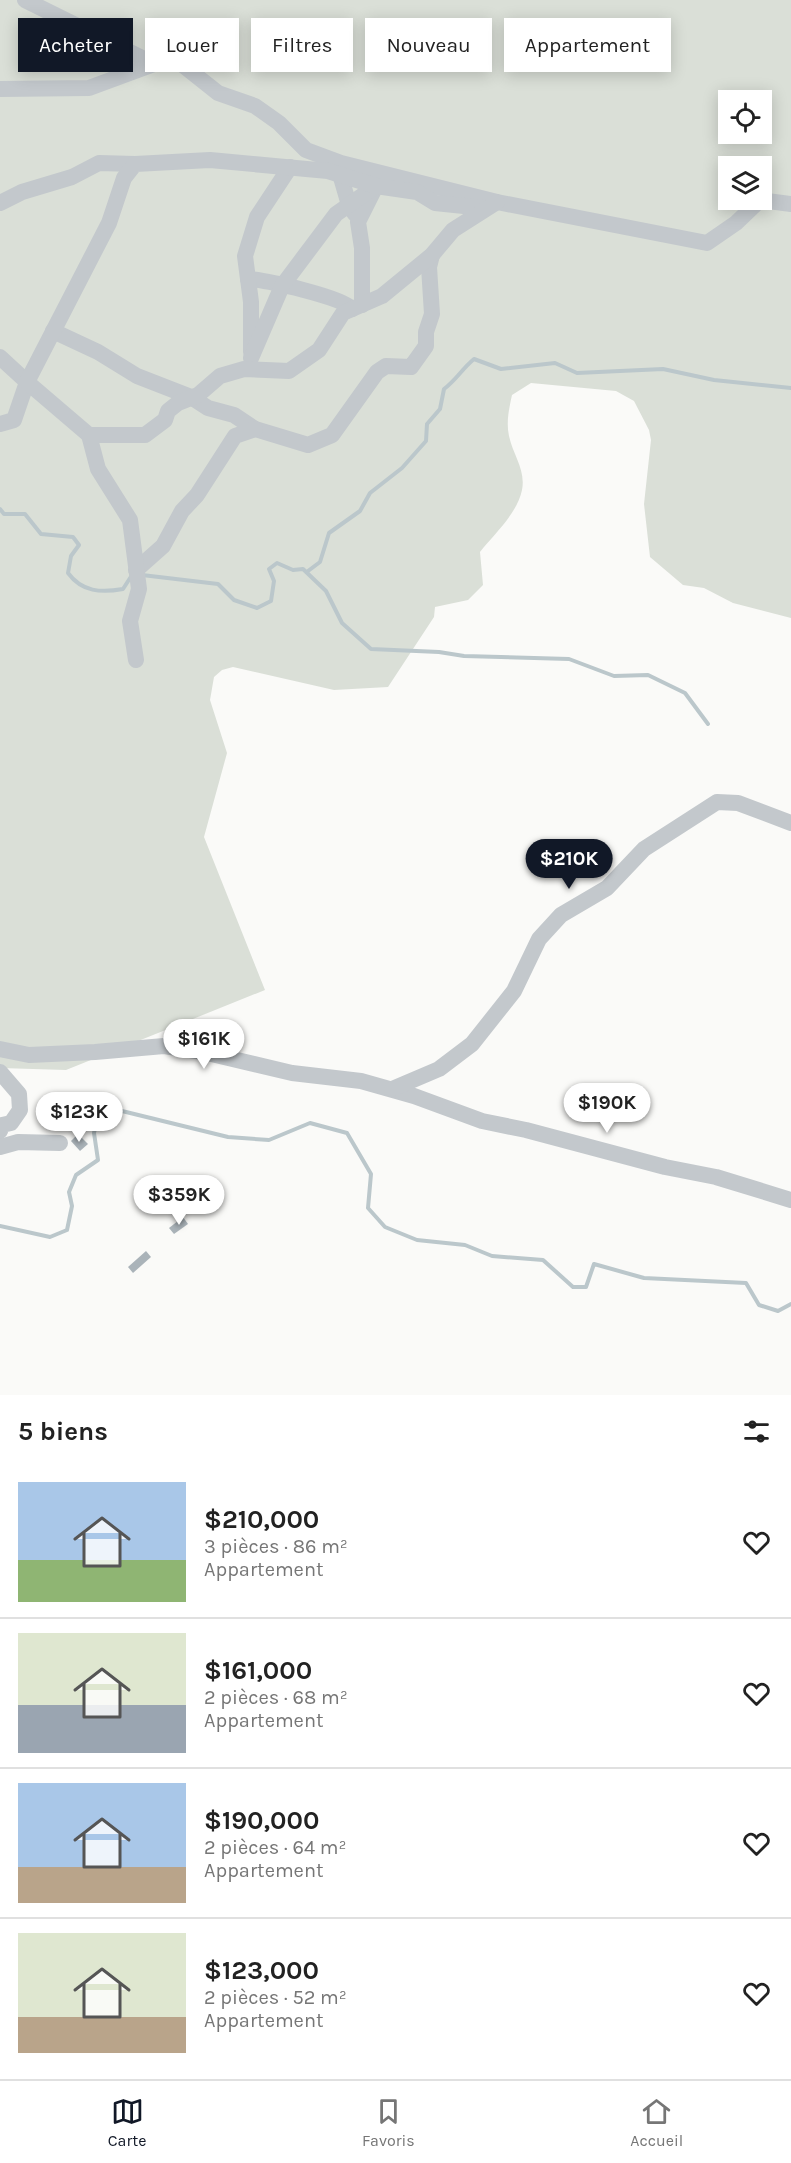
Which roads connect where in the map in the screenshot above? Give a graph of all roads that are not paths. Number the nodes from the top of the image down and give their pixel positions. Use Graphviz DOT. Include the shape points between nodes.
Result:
graph roads {
  1 [pos="25,0"];
  2 [pos="145,60"];
  3 [pos="145,67"];
  4 [pos="192,72"];
  5 [pos="0,88"];
  6 [pos="135,164"];
  7 [pos="290,167"];
  8 [pos="340,174"];
  9 [pos="376,186"];
  10 [pos="0,203"];
  11 [pos="791,204"];
  12 [pos="349,205"];
  13 [pos="494,206"];
  14 [pos="359,220"];
  15 [pos="432,255"];
  16 [pos="248,279"];
  17 [pos="282,286"];
  18 [pos="357,307"];
  19 [pos="53,331"];
  20 [pos="0,357"];
  21 [pos="250,364"];
  22 [pos="27,382"];
  23 [pos="191,397"];
  24 [pos="0,424"];
  25 [pos="255,429"];
  26 [pos="88,435"];
  27 [pos="136,570"];
  28 [pos="136,660"];
  29 [pos="791,823"];
  30 [pos="2,1050"];
  31 [pos="0,1072"];
  32 [pos="392,1089"];
  33 [pos="0,1131"];
  34 [pos="60,1143"];
  35 [pos="0,1147"];
  36 [pos="791,1200"];
  1 -- 2 [label="street"];
  3 -- 5 [label="street" via="89,88"];
  4 -- 13 [label="street" via="218,93 255,106 306,150"];
  6 -- 7 [label="street" via="210,160"];
  6 -- 10 [label="street" via="99,164"];
  6 -- 19 [label="street" via="124,178 109,223"];
  7 -- 8 [label="street"];
  7 -- 16 [label="street" via="257,217 245,256"];
  8 -- 9 [label="street"];
  8 -- 12 [label="street"];
  9 -- 12 [label="street"];
  9 -- 13 [label="street" via="417,192 435,203"];
  9 -- 14 [label="street"];
  11 -- 13 [label="street" via="760,200 707,243"];
  12 -- 14 [label="street"];
  12 -- 17 [label="street" via="336,214"];
  13 -- 15 [label="street" via="453,230"];
  14 -- 18 [label="street" via="362,248"];
  15 -- 18 [label="street" via="382,296"];
  15 -- 25 [label="street" via="432,314 426,346 411,367 386,366 377,372 332,435 308,445"];
  16 -- 17 [label="street"];
  16 -- 21 [label="street"];
  17 -- 18 [label="street"];
  17 -- 21 [label="street"];
  18 -- 21 [label="street" via="343,312 319,350 289,371"];
  19 -- 22 [label="street"];
  19 -- 23 [label="street" via="137,376"];
  20 -- 22 [label="street"];
  21 -- 23 [label="street" via="220,376"];
  22 -- 24 [label="street" via="14,420"];
  22 -- 26 [label="street"];
  23 -- 25 [label="street" via="208,408 234,415"];
  23 -- 26 [label="street" via="168,411 165,420 145,435"];
  25 -- 27 [label="street" via="235,436 197,495 182,511 163,546"];
  26 -- 27 [label="street" via="98,470 130,519"];
  27 -- 28 [label="street" via="139,590 130,621"];
  29 -- 32 [label="street" via="738,803 717,802 644,849 607,888 561,915 539,939 514,991 472,1044 439,1069"];
  30 -- 32 [label="street" via="29,1054 164,1046 277,1071 352,1079"];
  31 -- 33 [label="street" via="19,1094 20,1110"];
  32 -- 36 [label="street" via="483,1121 716,1177"];
  34 -- 35 [label="street" via="18,1142"];
}
